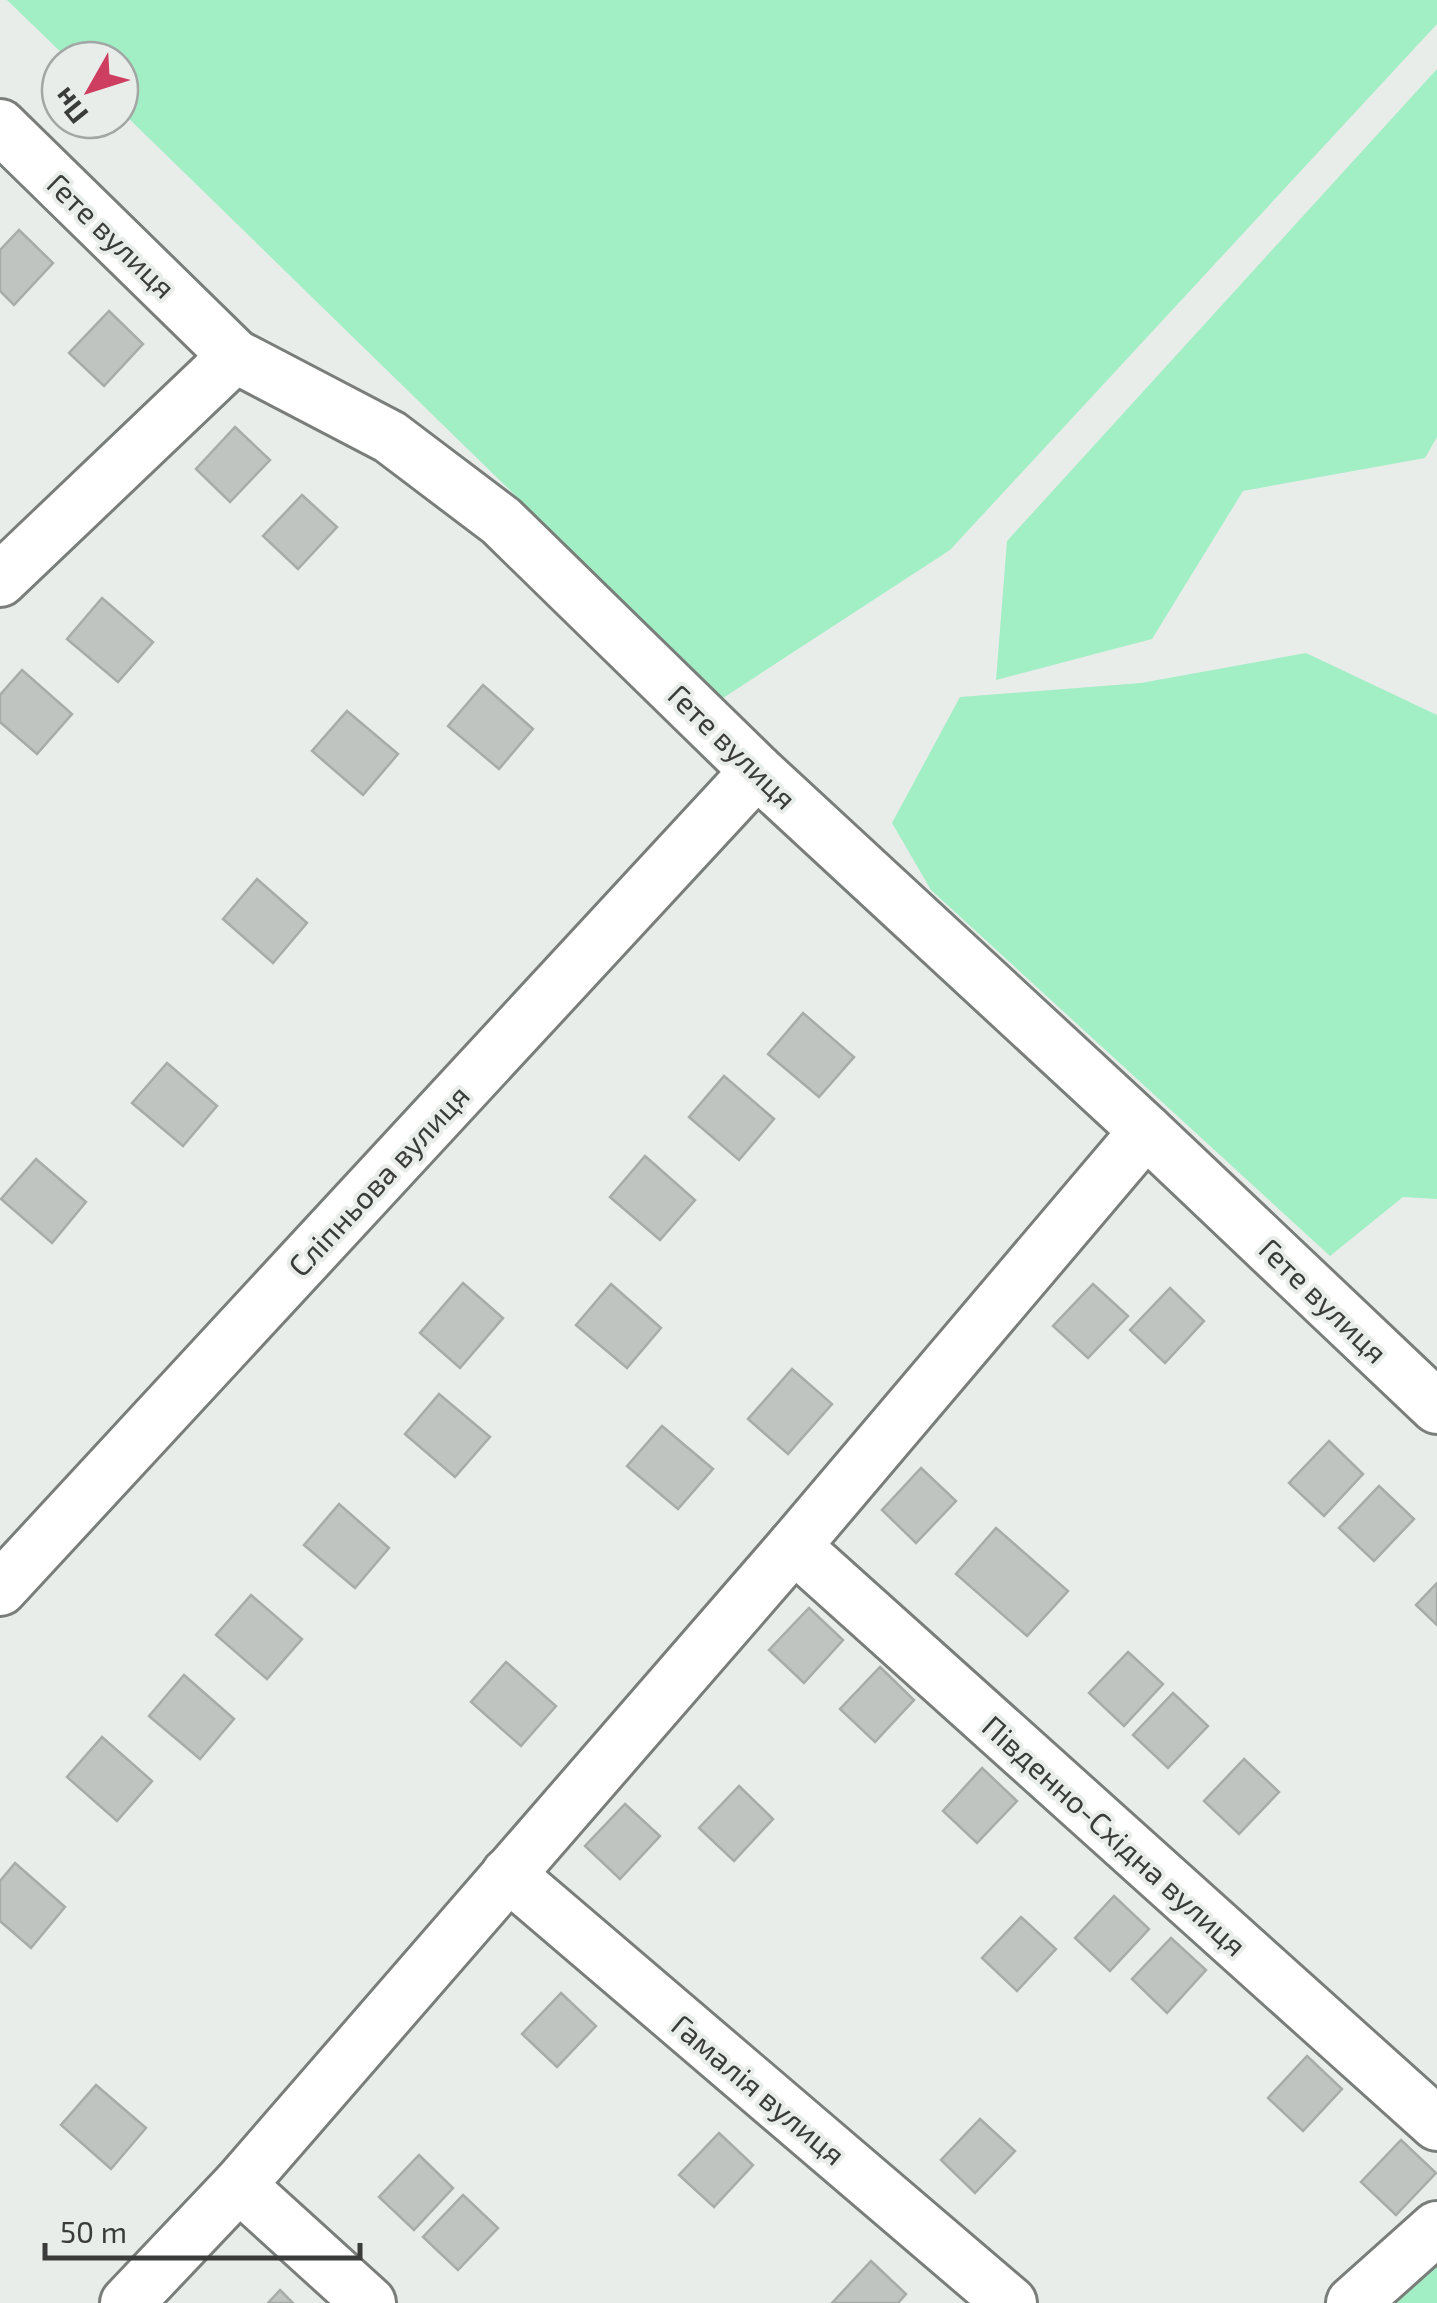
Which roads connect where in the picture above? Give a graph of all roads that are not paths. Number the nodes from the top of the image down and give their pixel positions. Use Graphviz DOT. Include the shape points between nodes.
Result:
graph roads {
  1 [pos="0,126"];
  2 [pos="235,356"];
  3 [pos="0,580"];
  4 [pos="757,772"];
  5 [pos="1146,1131"];
  6 [pos="1437,1407"];
  7 [pos="794,1546"];
  8 [pos="0,1588"];
  9 [pos="508,1874"];
  10 [pos="1437,2124"];
  11 [pos="239,2184"];
  12 [pos="1437,2228"];
  13 [pos="128,2303"];
  14 [pos="370,2303"];
  15 [pos="1010,2303"];
  16 [pos="1353,2303"];
  1 -- 2 [label="street, Гете вулиця"];
  2 -- 3 [label="street"];
  2 -- 4 [label="street, Гете вулиця" via="390,437 502,520"];
  4 -- 5 [label="street, Гете вулиця"];
  4 -- 8 [label="street, Сліпньова вулиця"];
  5 -- 6 [label="street, Гете вулиця"];
  5 -- 7 [label="street"];
  7 -- 9 [label="street"];
  7 -- 10 [label="street, Південно-Східна вулиця"];
  9 -- 11 [label="street"];
  9 -- 15 [label="street, Гамалія вулиця"];
  11 -- 13 [label="street"];
  11 -- 14 [label="street"];
  12 -- 16 [label="street"];
}
